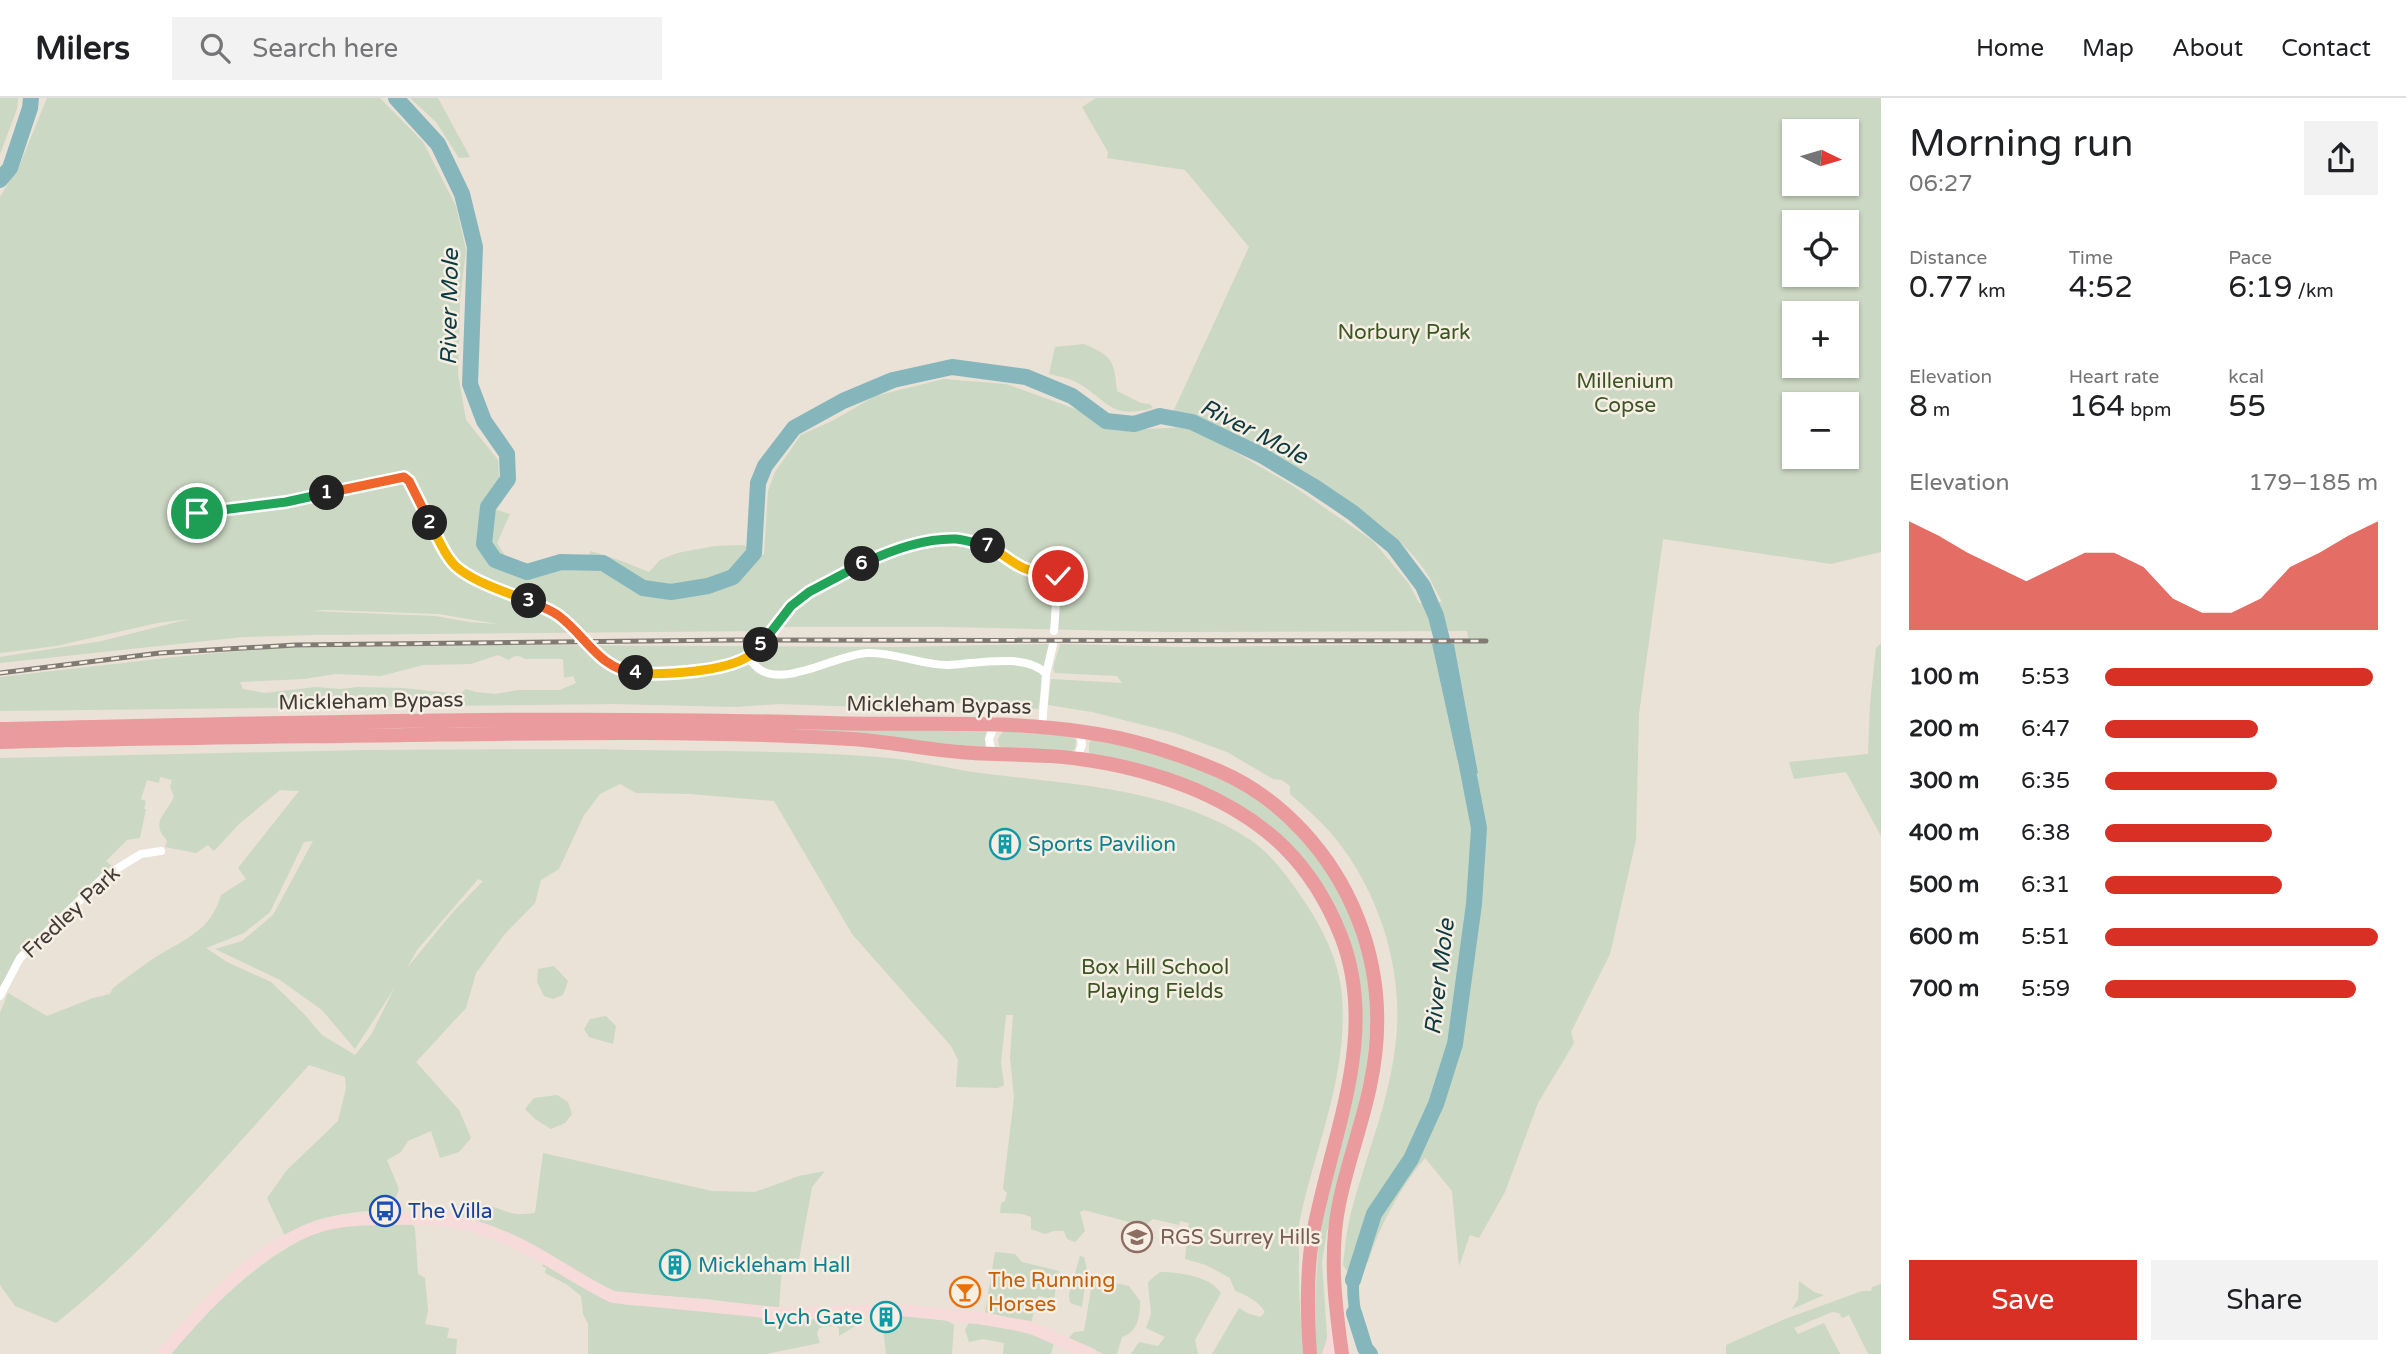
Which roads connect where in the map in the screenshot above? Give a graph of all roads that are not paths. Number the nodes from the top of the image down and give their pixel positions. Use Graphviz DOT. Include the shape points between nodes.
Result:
graph roads {
  1 [pos="179,508"];
  2 [pos="1054,631"];
  3 [pos="1053,644"];
  4 [pos="748,657"];
  5 [pos="1046,674"];
  6 [pos="995,724"];
  7 [pos="1042,728"];
  8 [pos="0,729"];
  9 [pos="1080,731"];
  10 [pos="0,742"];
  11 [pos="992,754"];
  12 [pos="1077,758"];
  13 [pos="160,851"];
  14 [pos="0,996"];
  15 [pos="1338,1353"];
  16 [pos="163,1354"];
  17 [pos="1091,1354"];
  18 [pos="1310,1354"];
  1 -- 4 [label="street" via="211,513 404,477 458,569 558,615 602,660 622,671 649,674 711,669"];
  2 -- 4 [label="street" via="1056,566 1032,572 990,547 958,539 923,542 881,555 809,592 791,606"];
  3 -- 5 [label="street"];
  4 -- 5 [label="street" via="761,670 778,675 869,653 925,663 1019,662"];
  5 -- 7 [label="street"];
  6 -- 7 [label="highway, Mickleham Bypass"];
  6 -- 8 [label="highway, Mickleham Bypass" via="557,719"];
  6 -- 11 [label="street" via="989,739"];
  7 -- 9 [label="highway, Mickleham Bypass"];
  9 -- 12 [label="street" via="1082,745"];
  9 -- 15 [label="highway, Mickleham Bypass" via="1183,757 1254,789 1308,836 1338,878 1357,917 1371,961 1378,1030 1370,1088 1337,1217 1334,1290"];
  10 -- 11 [label="highway, Mickleham Bypass" via="660,733 856,739"];
  11 -- 12 [label="highway, Mickleham Bypass"];
  12 -- 18 [label="highway, Mickleham Bypass" via="1191,788 1265,828 1321,894 1341,937 1353,974 1357,1020 1353,1068 1312,1240 1307,1311"];
  13 -- 14 [label="street, Fredley Park" via="141,855 105,876 20,958"];
  16 -- 17 [label="main road" via="240,1273 278,1246 327,1225 419,1218 447,1219 503,1236 613,1297 786,1314 901,1310 979,1318 1029,1327"];
}
